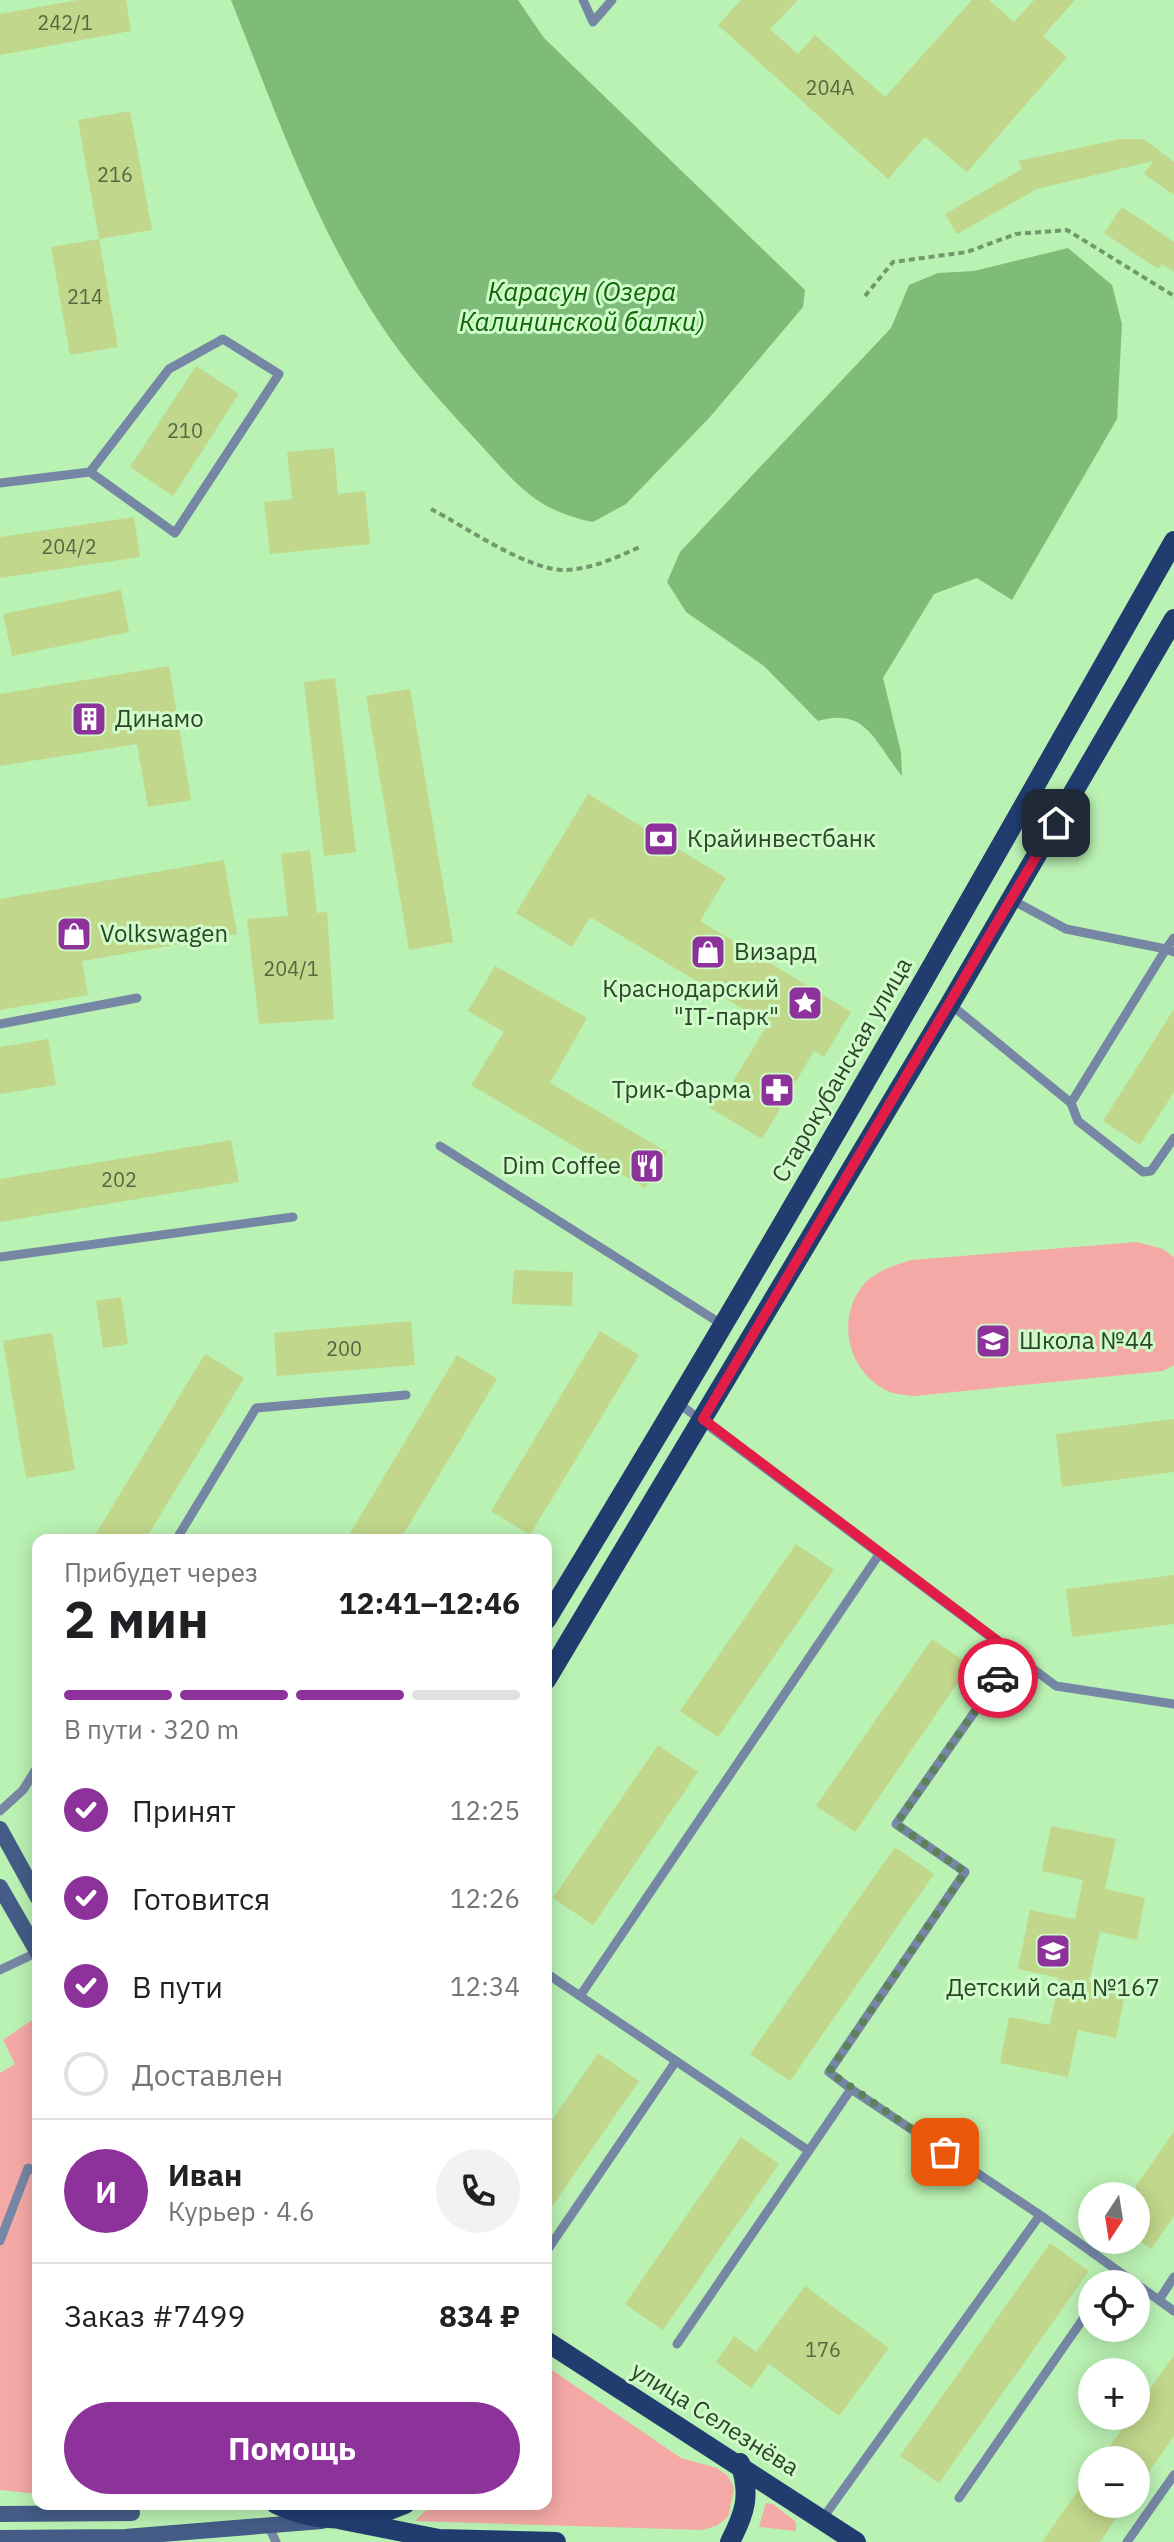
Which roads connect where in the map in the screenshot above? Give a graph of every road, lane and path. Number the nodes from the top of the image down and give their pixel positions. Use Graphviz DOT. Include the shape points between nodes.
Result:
graph roads {
  1 [pos="583,0"];
  2 [pos="612,0"];
  3 [pos="865,296"];
  4 [pos="1174,296"];
  5 [pos="90,472"];
  6 [pos="0,483"];
  7 [pos="431,509"];
  8 [pos="1174,541"];
  9 [pos="642,546"];
  10 [pos="1174,619"];
  11 [pos="1012,900"];
  12 [pos="1174,938"];
  13 [pos="1170,950"];
  14 [pos="137,998"];
  15 [pos="950,1004"];
  16 [pos="0,1024"];
  17 [pos="1071,1103"];
  18 [pos="1174,1138"];
  19 [pos="440,1146"];
  20 [pos="293,1217"];
  21 [pos="0,1257"];
  22 [pos="723,1325"];
  23 [pos="406,1395"];
  24 [pos="678,1403"];
  25 [pos="703,1419"];
  26 [pos="180,1534"];
  27 [pos="880,1553"];
  28 [pos="552,1610"];
  29 [pos="1015,1654"];
  30 [pos="552,1670"];
  31 [pos="1174,1704"];
  32 [pos="32,1776"];
  33 [pos="0,1811"];
  34 [pos="0,1829"];
  35 [pos="0,1887"];
  36 [pos="32,1887"];
  37 [pos="32,1943"];
  38 [pos="32,1956"];
  39 [pos="0,1970"];
  40 [pos="552,1977"];
  41 [pos="580,1996"];
  42 [pos="676,2061"];
  43 [pos="851,2089"];
  44 [pos="809,2151"];
  45 [pos="32,2170"];
  46 [pos="1040,2215"];
  47 [pos="0,2241"];
  48 [pos="552,2243"];
  49 [pos="1117,2270"];
  50 [pos="1174,2277"];
  51 [pos="1150,2294"];
  52 [pos="1159,2300"];
  53 [pos="1174,2311"];
  54 [pos="1078,2326"];
  55 [pos="677,2344"];
  56 [pos="552,2345"];
  57 [pos="740,2463"];
  58 [pos="1174,2475"];
  59 [pos="959,2498"];
  60 [pos="89,2510"];
  61 [pos="133,2510"];
  62 [pos="294,2510"];
  63 [pos="387,2510"];
  64 [pos="0,2514"];
  65 [pos="823,2518"];
  66 [pos="338,2519"];
  67 [pos="273,2534"];
  68 [pos="0,2538"];
  69 [pos="124,2540"];
  70 [pos="439,2540"];
  71 [pos="556,2542"];
  72 [pos="730,2542"];
  73 [pos="856,2542"];
  74 [pos="1127,2542"];
  1 -- 2 [label="lane" via="593,22"];
  3 -- 4 [label="path" via="893,262 967,252 1016,234 1067,230"];
  5 -- 5 [label="lane" via="169,369 223,339 279,374 175,533"];
  5 -- 6 [label="lane"];
  7 -- 9 [label="path" via="529,561 563,570 601,564"];
  8 -- 22 [label="main road, Старокубанская улица"];
  10 -- 11 [label="main road"];
  11 -- 13 [label="lane" via="1066,929"];
  11 -- 15 [label="main road"];
  12 -- 13 [label="lane"];
  13 -- 17 [label="lane"];
  14 -- 16 [label="lane"];
  15 -- 17 [label="lane"];
  15 -- 25 [label="main road"];
  17 -- 18 [label="lane" via="1078,1121 1143,1172 1157,1165"];
  19 -- 22 [label="lane"];
  20 -- 21 [label="lane"];
  22 -- 24 [label="main road, Старокубанская улица"];
  23 -- 26 [label="lane" via="256,1408"];
  24 -- 25 [label="lane"];
  24 -- 28 [label="main road, Старокубанская улица"];
  25 -- 27 [label="lane"];
  25 -- 30 [label="main road"];
  27 -- 29 [label="lane"];
  27 -- 41 [label="lane"];
  29 -- 31 [label="lane" via="1056,1686"];
  29 -- 43 [label="lane" via="896,1824 965,1872 829,2072"];
  32 -- 33 [label="lane"];
  34 -- 36 [label="main road"];
  35 -- 37 [label="main road"];
  38 -- 39 [label="lane"];
  40 -- 41 [label="lane"];
  41 -- 42 [label="lane"];
  42 -- 44 [label="lane"];
  42 -- 48 [label="lane"];
  43 -- 44 [label="lane"];
  43 -- 46 [label="lane"];
  44 -- 55 [label="lane"];
  45 -- 47 [label="lane" via="28,2168"];
  46 -- 49 [label="lane"];
  46 -- 65 [label="lane"];
  50 -- 52 [label="lane"];
  51 -- 52 [label="lane"];
  52 -- 53 [label="lane"];
  54 -- 59 [label="lane"];
  56 -- 57 [label="main road, улица Селезнёва" via="684,2433"];
  57 -- 65 [label="main road, улица Селезнёва"];
  57 -- 72 [label="main road" via="748,2485 745,2513"];
  58 -- 74 [label="lane"];
  60 -- 64 [label="main road"];
  61 -- 69 [label="main road"];
  62 -- 66 [label="main road"];
  63 -- 66 [label="main road"];
  65 -- 73 [label="main road, улица Селезнёва"];
  66 -- 67 [label="main road"];
  66 -- 70 [label="main road"];
  67 -- 69 [label="main road"];
  68 -- 69 [label="main road"];
  70 -- 71 [label="main road"];
}
